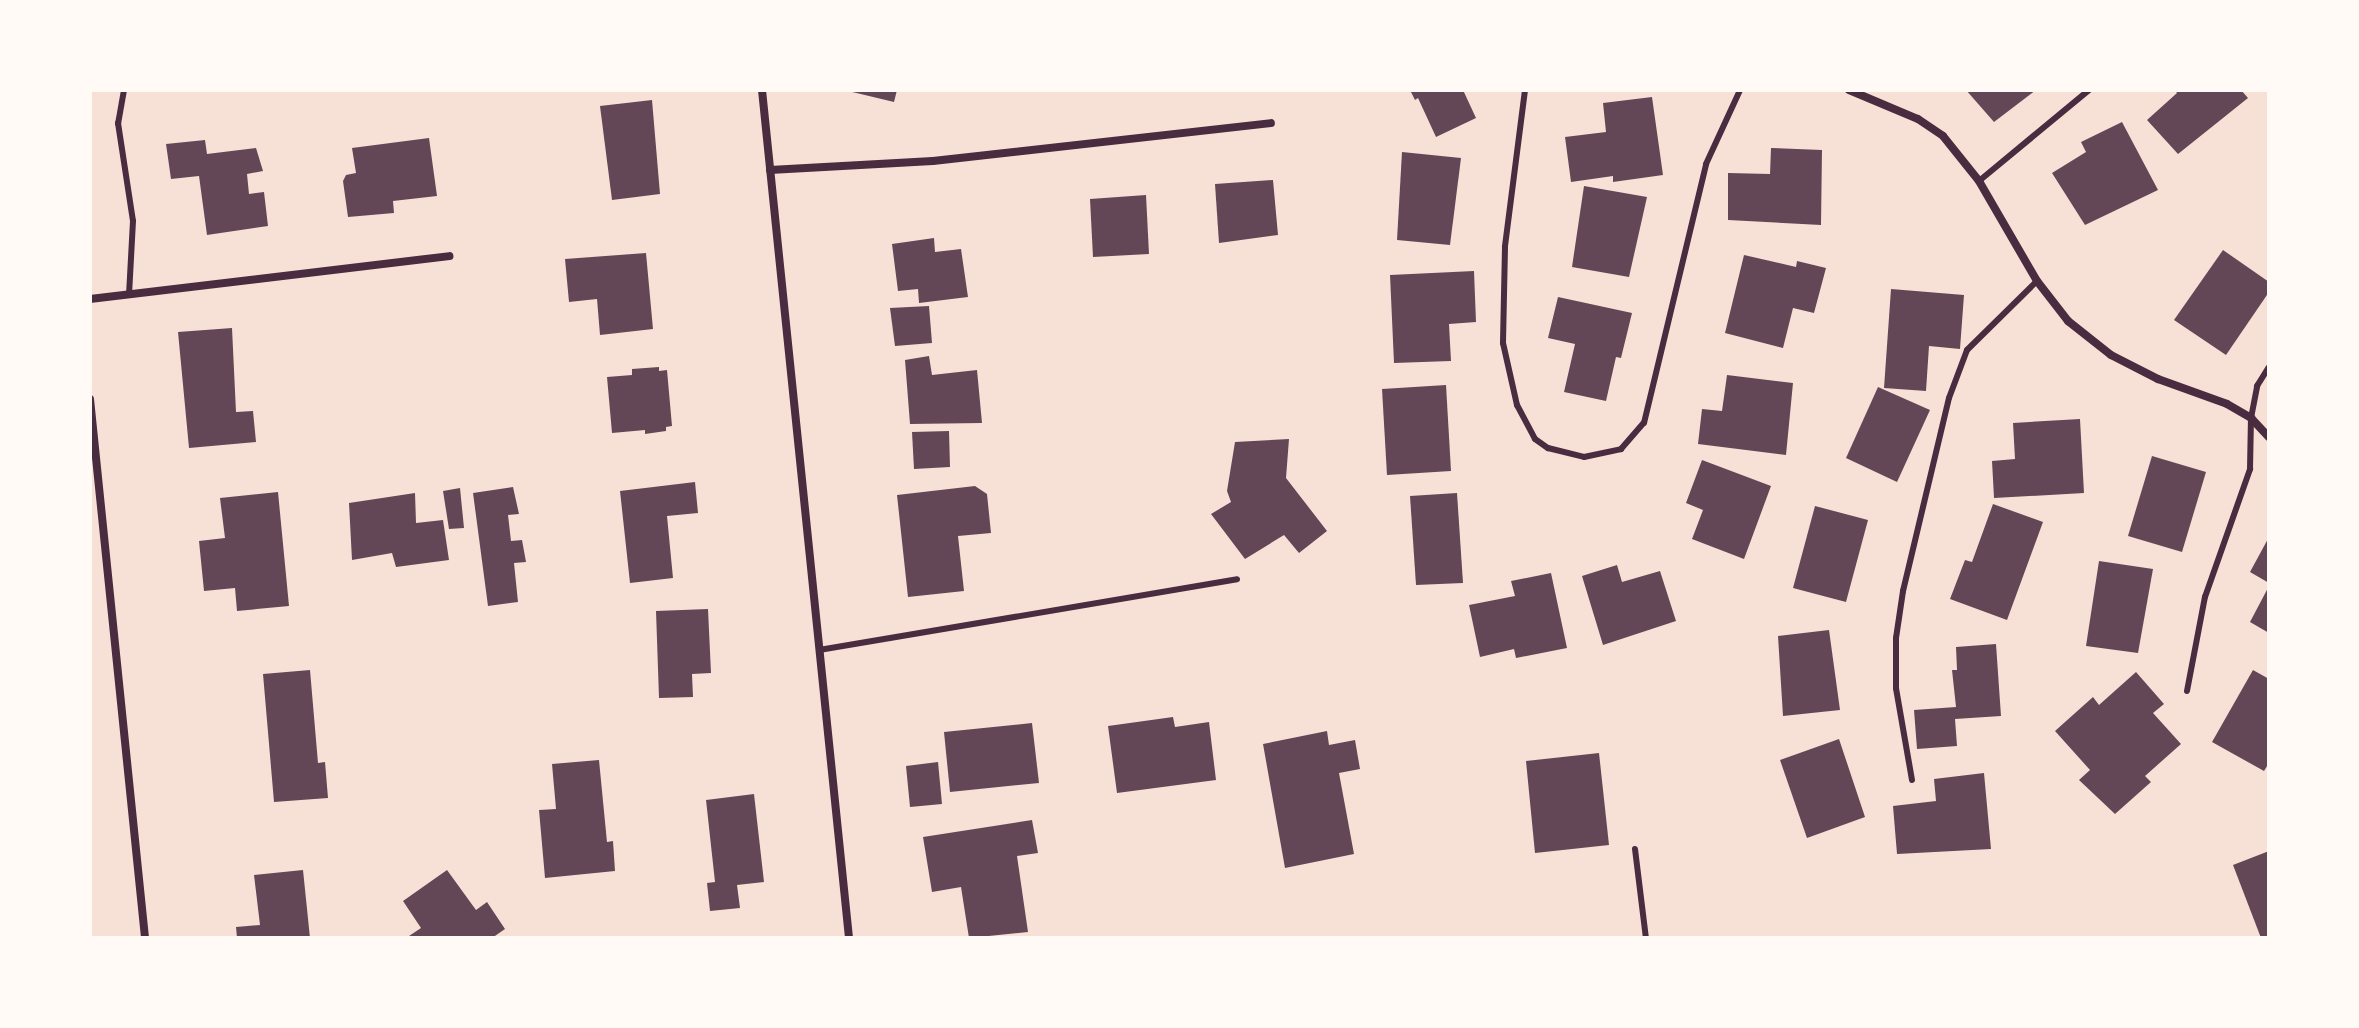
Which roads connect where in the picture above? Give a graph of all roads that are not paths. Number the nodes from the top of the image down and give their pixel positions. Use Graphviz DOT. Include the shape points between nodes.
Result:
graph roads {
  1 [pos="124,90"];
  2 [pos="762,90"];
  3 [pos="1525,90"];
  4 [pos="1740,90"];
  5 [pos="1849,90"];
  6 [pos="2089,90"];
  7 [pos="1271,123"];
  8 [pos="770,170"];
  9 [pos="1979,181"];
  10 [pos="449,256"];
  11 [pos="2037,281"];
  12 [pos="129,294"];
  13 [pos="90,299"];
  14 [pos="2269,367"];
  15 [pos="90,399"];
  16 [pos="2251,418"];
  17 [pos="2269,437"];
  18 [pos="1237,579"];
  19 [pos="819,650"];
  20 [pos="2187,691"];
  21 [pos="1912,780"];
  22 [pos="1635,849"];
  23 [pos="145,938"];
  24 [pos="849,938"];
  25 [pos="1646,938"];
  1 -- 12 [label="lane" via="118,123 133,221"];
  2 -- 8 [label="street"];
  3 -- 4 [label="lane" via="1505,247 1503,343 1517,405 1535,439 1584,457 1621,449 1644,423 1706,164"];
  5 -- 9 [label="street" via="1918,119 1943,136"];
  6 -- 9 [label="lane"];
  7 -- 8 [label="street" via="919,162"];
  8 -- 19 [label="street"];
  9 -- 11 [label="street"];
  10 -- 12 [label="street"];
  11 -- 16 [label="street" via="2068,321 2111,355"];
  11 -- 21 [label="lane" via="1967,350 1949,398 1896,638 1896,688"];
  12 -- 13 [label="street"];
  14 -- 16 [label="lane" via="2257,386"];
  15 -- 23 [label="street"];
  16 -- 17 [label="street"];
  16 -- 20 [label="lane" via="2250,469 2205,597"];
  18 -- 19 [label="lane"];
  19 -- 24 [label="street"];
  22 -- 25 [label="lane"];
}
